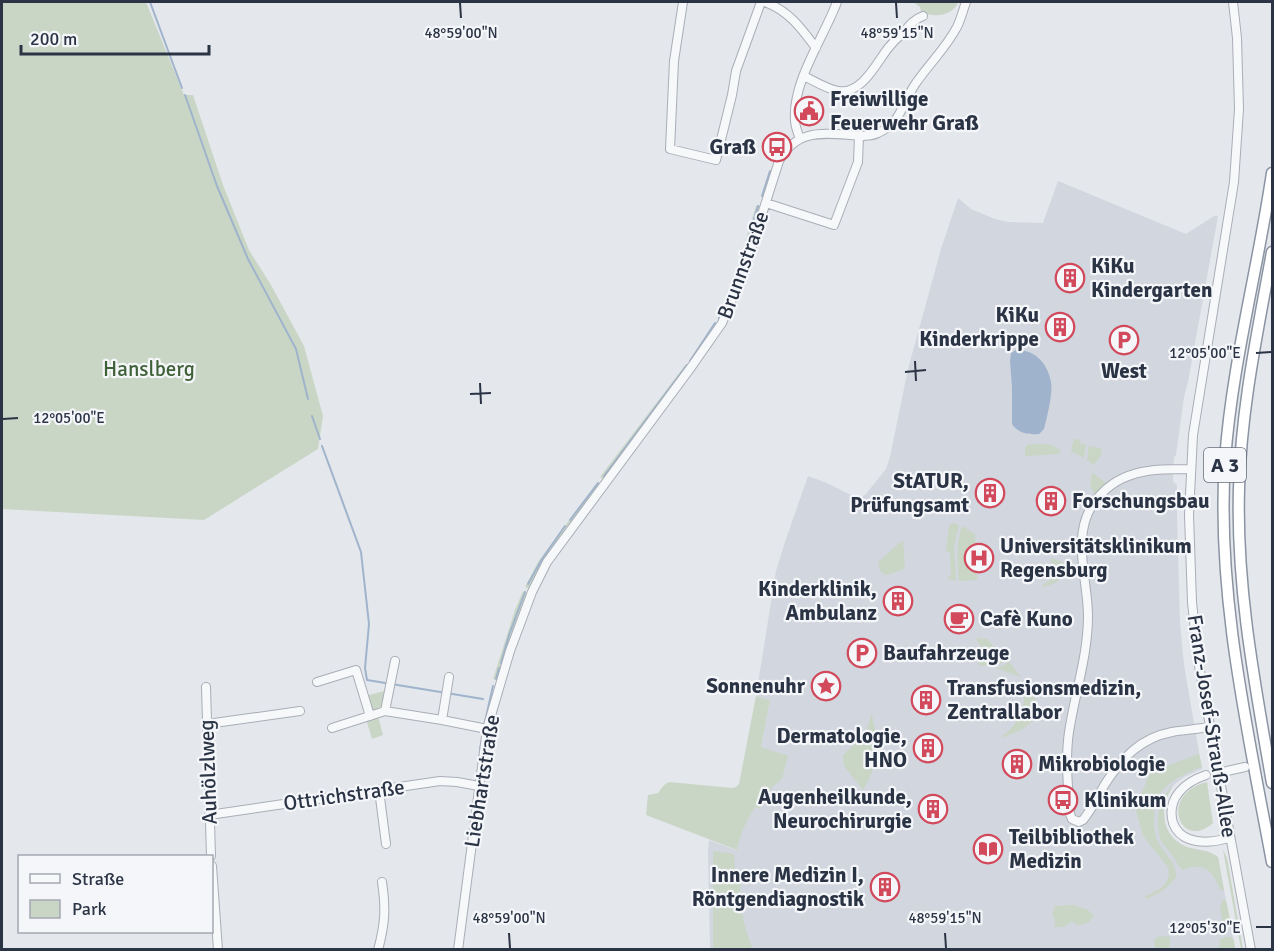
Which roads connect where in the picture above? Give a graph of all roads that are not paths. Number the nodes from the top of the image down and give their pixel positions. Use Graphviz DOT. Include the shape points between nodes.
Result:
graph roads {
  1 [pos="683,2"];
  2 [pos="761,2"];
  3 [pos="765,2"];
  4 [pos="837,2"];
  5 [pos="966,2"];
  6 [pos="1233,2"];
  7 [pos="923,16"];
  8 [pos="816,48"];
  9 [pos="804,76"];
  10 [pos="859,136"];
  11 [pos="800,139"];
  12 [pos="1272,173"];
  13 [pos="766,203"];
  14 [pos="1272,252"];
  15 [pos="1190,469"];
  16 [pos="523,616"];
  17 [pos="395,661"];
  18 [pos="449,677"];
  19 [pos="318,682"];
  20 [pos="206,687"];
  21 [pos="300,711"];
  22 [pos="385,711"];
  23 [pos="370,716"];
  24 [pos="442,720"];
  25 [pos="207,724"];
  26 [pos="1209,727"];
  27 [pos="332,728"];
  28 [pos="485,728"];
  29 [pos="1245,767"];
  30 [pos="1227,771"];
  31 [pos="1206,775"];
  32 [pos="1272,783"];
  33 [pos="479,786"];
  34 [pos="380,790"];
  35 [pos="209,815"];
  36 [pos="1230,838"];
  37 [pos="386,844"];
  38 [pos="211,855"];
  39 [pos="1272,862"];
  40 [pos="213,878"];
  41 [pos="382,882"];
  42 [pos="219,950"];
  43 [pos="378,950"];
  44 [pos="458,950"];
  45 [pos="1251,950"];
  1 -- 2 [label="street" via="674,61 670,149 716,160 736,71"];
  3 -- 8 [label="street" via="789,15"];
  4 -- 8 [label="street"];
  5 -- 10 [label="street" via="953,34 915,83 897,118 877,134"];
  6 -- 15 [label="street, Franz-Josef-Strauß-Allee" via="1239,109 1234,182"];
  7 -- 9 [label="street" via="890,46 853,89 836,91"];
  8 -- 9 [label="street"];
  9 -- 11 [label="street" via="796,97 794,120"];
  10 -- 11 [label="street" via="818,134"];
  10 -- 13 [label="street" via="858,162 834,225"];
  11 -- 13 [label="street, Brunnstraße" via="783,153"];
  12 -- 39 [label="highway, A 3" via="1232,394 1224,519 1237,663"];
  13 -- 16 [label="street, Brunnstraße" via="722,323 547,562"];
  14 -- 32 [label="highway, A 3" via="1247,396 1239,516 1247,631"];
  15 -- 26 [label="street, Franz-Josef-Strauß-Allee" via="1192,602"];
  15 -- 26 [label="street" via="1136,472 1123,477 1103,492 1087,517 1082,548 1088,631 1067,747 1072,819 1083,820 1116,768 1140,745 1170,732"];
  16 -- 28 [label="street, Liebhartstraße"];
  17 -- 22 [label="street"];
  18 -- 24 [label="street"];
  19 -- 23 [label="street" via="356,670"];
  20 -- 25 [label="street, Auhölzlweg"];
  21 -- 25 [label="street"];
  22 -- 23 [label="street"];
  22 -- 24 [label="street"];
  23 -- 27 [label="street"];
  24 -- 28 [label="street"];
  25 -- 35 [label="street, Auhölzlweg"];
  26 -- 36 [label="street, Franz-Josef-Strauß-Allee"];
  28 -- 33 [label="street, Liebhartstraße"];
  29 -- 30 [label="street"];
  31 -- 36 [label="street" via="1186,785 1175,797 1171,814 1175,827 1182,836 1193,840"];
  33 -- 34 [label="street, Ottrichstraße" via="440,781"];
  33 -- 44 [label="street, Liebhartstraße"];
  34 -- 35 [label="street, Ottrichstraße"];
  34 -- 37 [label="street"];
  35 -- 38 [label="street, Auhölzlweg"];
  36 -- 45 [label="street, Franz-Josef-Strauß-Allee"];
  40 -- 42 [label="street"];
  41 -- 43 [label="street" via="386,912"];
}
